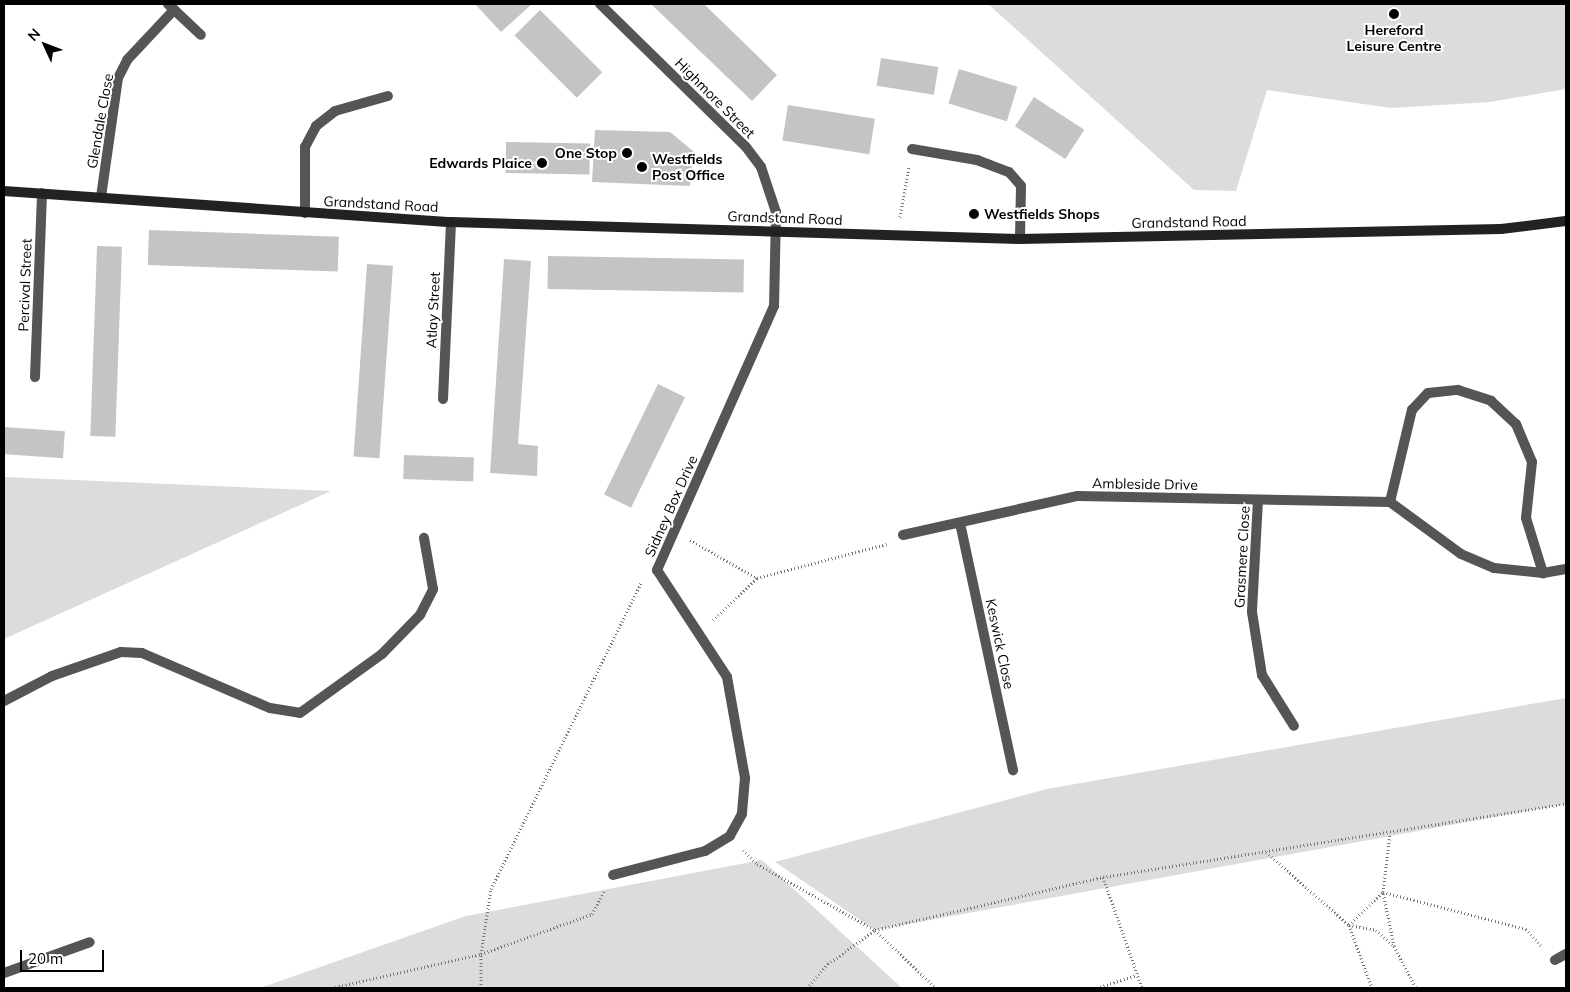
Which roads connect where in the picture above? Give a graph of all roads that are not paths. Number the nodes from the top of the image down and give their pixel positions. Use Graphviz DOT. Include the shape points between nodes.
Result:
graph roads {
  1 [pos="600,4"];
  2 [pos="171,7"];
  3 [pos="201,35"];
  4 [pos="388,96"];
  5 [pos="912,149"];
  6 [pos="4,191"];
  7 [pos="42,193"];
  8 [pos="101,197"];
  9 [pos="305,213"];
  10 [pos="1566,220"];
  11 [pos="451,222"];
  12 [pos="776,232"];
  13 [pos="1020,239"];
  14 [pos="35,377"];
  15 [pos="443,399"];
  16 [pos="1258,500"];
  17 [pos="1390,502"];
  18 [pos="960,523"];
  19 [pos="903,535"];
  20 [pos="424,538"];
  21 [pos="1566,569"];
  22 [pos="1543,573"];
  23 [pos="4,701"];
  24 [pos="1294,726"];
  25 [pos="1013,770"];
  26 [pos="613,875"];
  27 [pos="90,942"];
  28 [pos="1566,954"];
  29 [pos="1555,960"];
  30 [pos="4,973"];
  1 -- 12 [label="street, Highmore Street" via="756,161 772,191"];
  2 -- 3 [label="street, Glendale Close"];
  2 -- 8 [label="street, Glendale Close" via="127,60 118,78"];
  4 -- 9 [label="street" via="335,111 316,126 305,146"];
  5 -- 13 [label="street" via="977,160 1010,172 1021,186"];
  6 -- 7 [label="street, Grandstand Road"];
  7 -- 8 [label="street, Grandstand Road"];
  7 -- 14 [label="street, Percival Street"];
  8 -- 9 [label="street, Grandstand Road"];
  9 -- 11 [label="street, Grandstand Road"];
  10 -- 13 [label="street, Grandstand Road" via="1502,229"];
  11 -- 12 [label="street, Grandstand Road"];
  11 -- 15 [label="street, Atlay Street"];
  12 -- 13 [label="street, Grandstand Road"];
  12 -- 26 [label="street, Sidney Box Drive" via="774,306 657,570 700,631 727,677 745,778 742,814 730,836 705,851"];
  16 -- 17 [label="street, Ambleside Drive"];
  16 -- 18 [label="street, Ambleside Drive" via="1078,496"];
  16 -- 24 [label="street, Grasmere Close" via="1252,612 1262,675"];
  17 -- 22 [label="street" via="1461,554 1494,568"];
  17 -- 22 [label="street" via="1412,410 1428,393 1458,390 1491,401 1516,424 1532,462 1526,518"];
  18 -- 19 [label="street, Ambleside Drive"];
  18 -- 25 [label="street, Keswick Close"];
  20 -- 23 [label="street" via="433,589 420,615 382,654 300,713 270,708 142,653 128,652 104,654"];
  21 -- 22 [label="street"];
  27 -- 30 [label="street"];
  28 -- 29 [label="street"];
}
